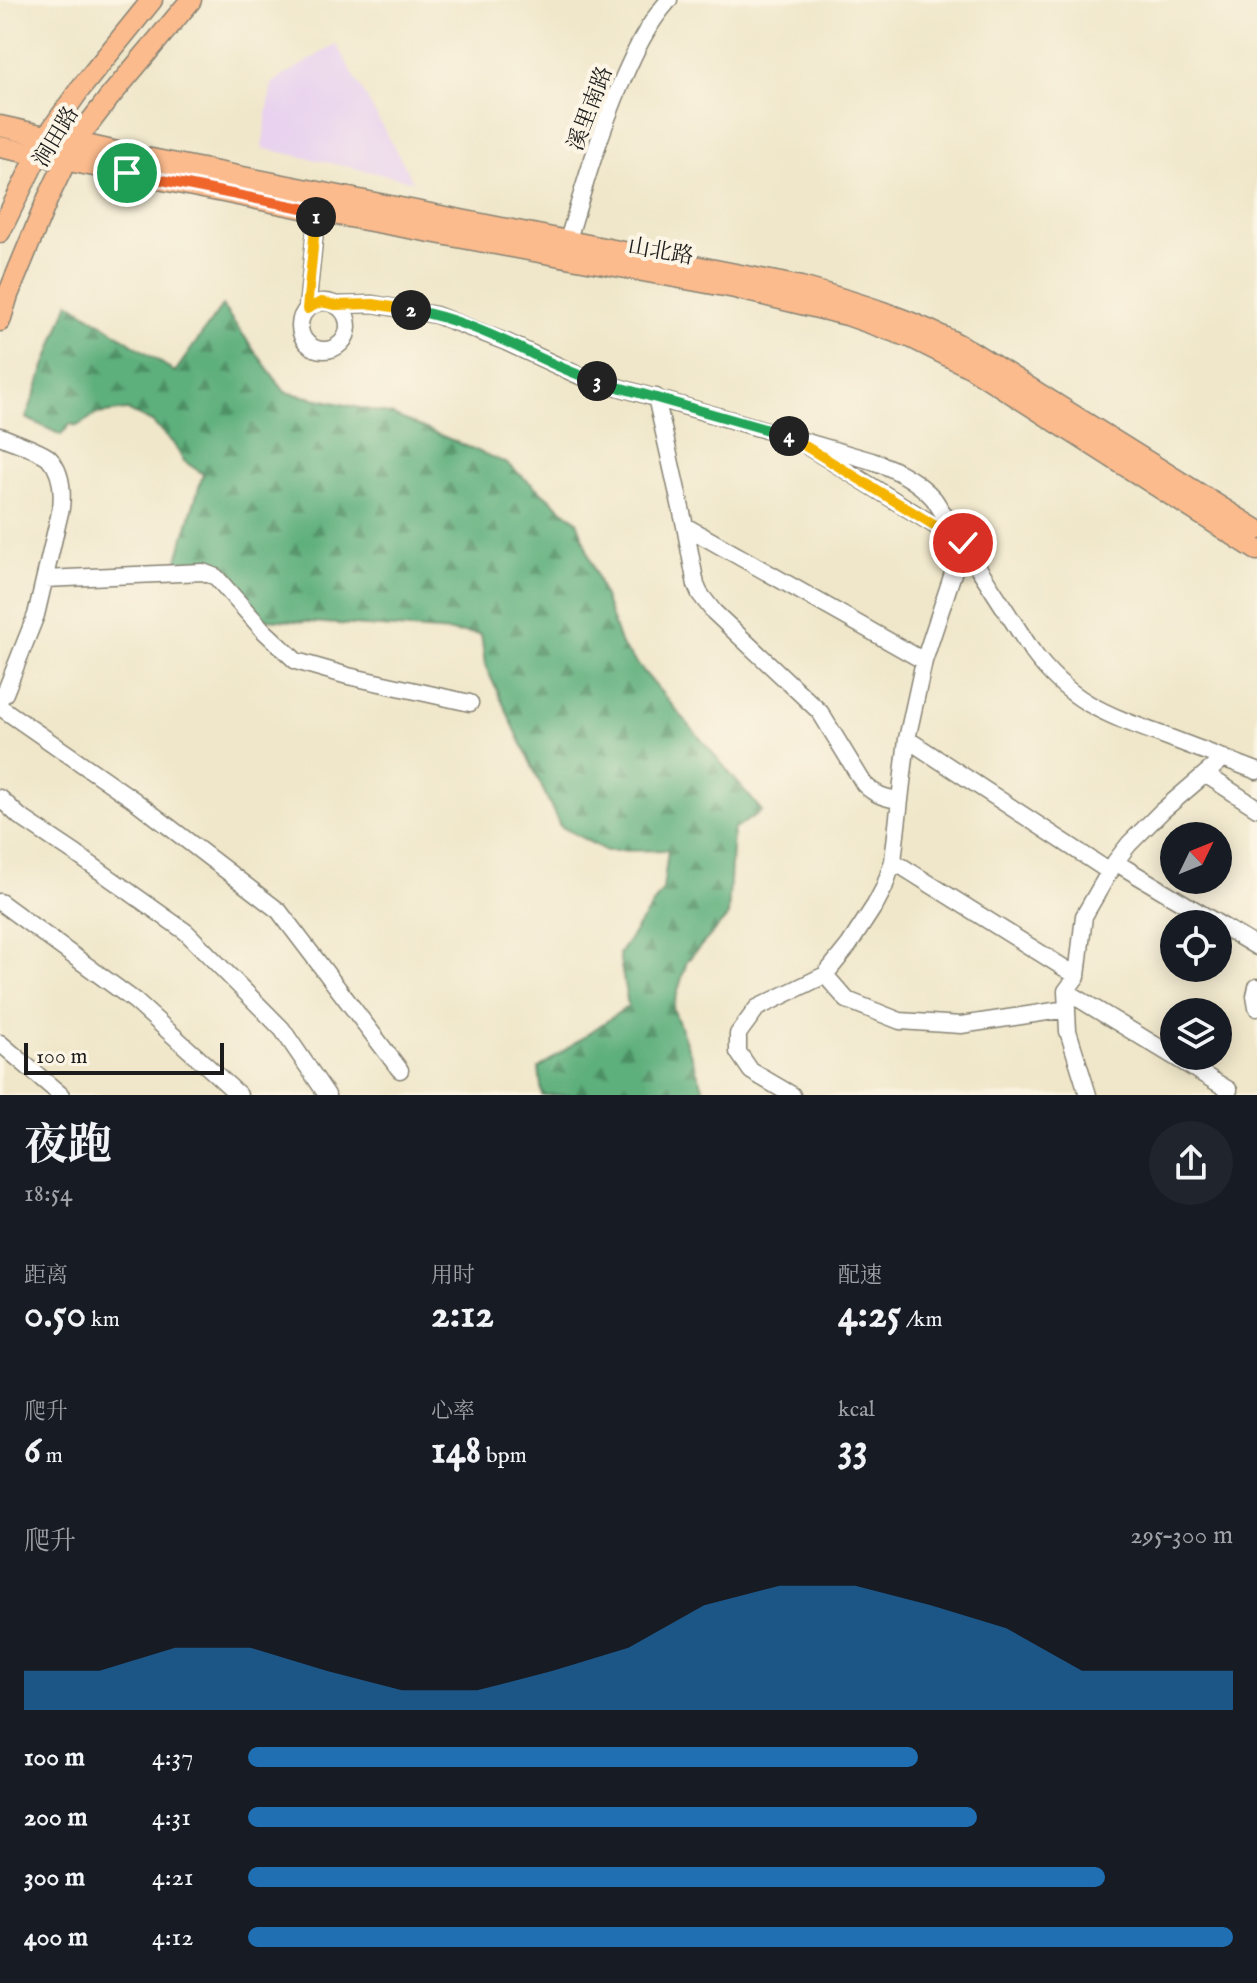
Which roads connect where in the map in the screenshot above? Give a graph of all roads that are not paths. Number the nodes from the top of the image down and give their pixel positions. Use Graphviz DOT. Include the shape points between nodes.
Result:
graph roads {
  1 [pos="152,0"];
  2 [pos="191,0"];
  3 [pos="669,0"];
  4 [pos="0,126"];
  5 [pos="47,136"];
  6 [pos="75,142"];
  7 [pos="0,147"];
  8 [pos="37,155"];
  9 [pos="65,161"];
  10 [pos="317,211"];
  11 [pos="0,232"];
  12 [pos="568,240"];
  13 [pos="336,305"];
  14 [pos="307,309"];
  15 [pos="0,321"];
  16 [pos="656,397"];
  17 [pos="0,436"];
  18 [pos="793,437"];
  19 [pos="1124,445"];
  20 [pos="1257,513"];
  21 [pos="685,526"];
  22 [pos="1257,530"];
  23 [pos="963,543"];
  24 [pos="1257,550"];
  25 [pos="45,579"];
  26 [pos="924,661"];
  27 [pos="0,698"];
  28 [pos="470,703"];
  29 [pos="0,707"];
  30 [pos="907,739"];
  31 [pos="1224,758"];
  32 [pos="1257,771"];
  33 [pos="1205,774"];
  34 [pos="0,798"];
  35 [pos="899,800"];
  36 [pos="1257,808"];
  37 [pos="893,861"];
  38 [pos="1112,867"];
  39 [pos="1,906"];
  40 [pos="1257,947"];
  41 [pos="825,975"];
  42 [pos="1077,976"];
  43 [pos="1257,987"];
  44 [pos="1066,991"];
  45 [pos="1257,1008"];
  46 [pos="1067,1009"];
  47 [pos="0,1043"];
  48 [pos="400,1070"];
  49 [pos="1229,1090"];
  50 [pos="61,1095"];
  51 [pos="239,1095"];
  52 [pos="327,1095"];
  53 [pos="792,1095"];
  54 [pos="1088,1095"];
  1 -- 5 [label="main road, 涧田路"];
  2 -- 6 [label="main road, 涧田路"];
  3 -- 12 [label="street, 溪里南路" via="640,40 610,108"];
  4 -- 5 [label="main road, 山北路"];
  5 -- 6 [label="main road, 山北路"];
  5 -- 8 [label="main road, 涧田路"];
  6 -- 9 [label="main road, 涧田路"];
  6 -- 12 [label="main road, 山北路"];
  7 -- 8 [label="main road, 山北路"];
  8 -- 9 [label="main road, 山北路"];
  8 -- 11 [label="main road, 涧田路"];
  9 -- 10 [label="main road, 山北路"];
  9 -- 15 [label="main road, 涧田路"];
  10 -- 14 [label="street"];
  10 -- 24 [label="main road, 山北路" via="735,288 885,328 972,368"];
  12 -- 19 [label="main road, 山北路" via="801,287 887,312 969,350"];
  13 -- 14 [label="street" via="321,302"];
  13 -- 14 [label="street" via="346,317 347,333 338,345 323,350 303,338 300,323"];
  13 -- 16 [label="street" via="373,304 436,315 580,376"];
  16 -- 18 [label="street"];
  16 -- 21 [label="street"];
  17 -- 25 [label="street" via="48,457 59,475 62,497"];
  18 -- 23 [label="street"];
  18 -- 23 [label="street" via="902,473 934,499"];
  19 -- 20 [label="main road"];
  19 -- 22 [label="main road, 山北路"];
  21 -- 26 [label="street"];
  21 -- 35 [label="street" via="696,585 705,602 820,712 864,784"];
  23 -- 26 [label="street"];
  23 -- 31 [label="street" via="1041,664 1079,699"];
  25 -- 27 [label="street" via="36,615"];
  25 -- 28 [label="street" via="203,572 216,577 296,661"];
  26 -- 30 [label="street"];
  29 -- 48 [label="street" via="134,800 279,911"];
  30 -- 35 [label="street"];
  30 -- 38 [label="street"];
  31 -- 32 [label="street"];
  31 -- 33 [label="street"];
  33 -- 36 [label="street"];
  33 -- 38 [label="street" via="1151,820"];
  34 -- 52 [label="street" via="186,932 282,1029"];
  35 -- 37 [label="street"];
  37 -- 41 [label="street" via="875,905"];
  37 -- 42 [label="street"];
  38 -- 40 [label="street"];
  38 -- 42 [label="street" via="1084,916"];
  39 -- 51 [label="street" via="135,1001"];
  41 -- 46 [label="street" via="847,1000 900,1021 961,1025"];
  41 -- 53 [label="street" via="757,1008 738,1034 738,1052 751,1071"];
  42 -- 44 [label="street"];
  43 -- 45 [label="street"];
  44 -- 46 [label="street"];
  44 -- 49 [label="street"];
  46 -- 54 [label="street" via="1068,1031"];
  47 -- 50 [label="street"];
}
